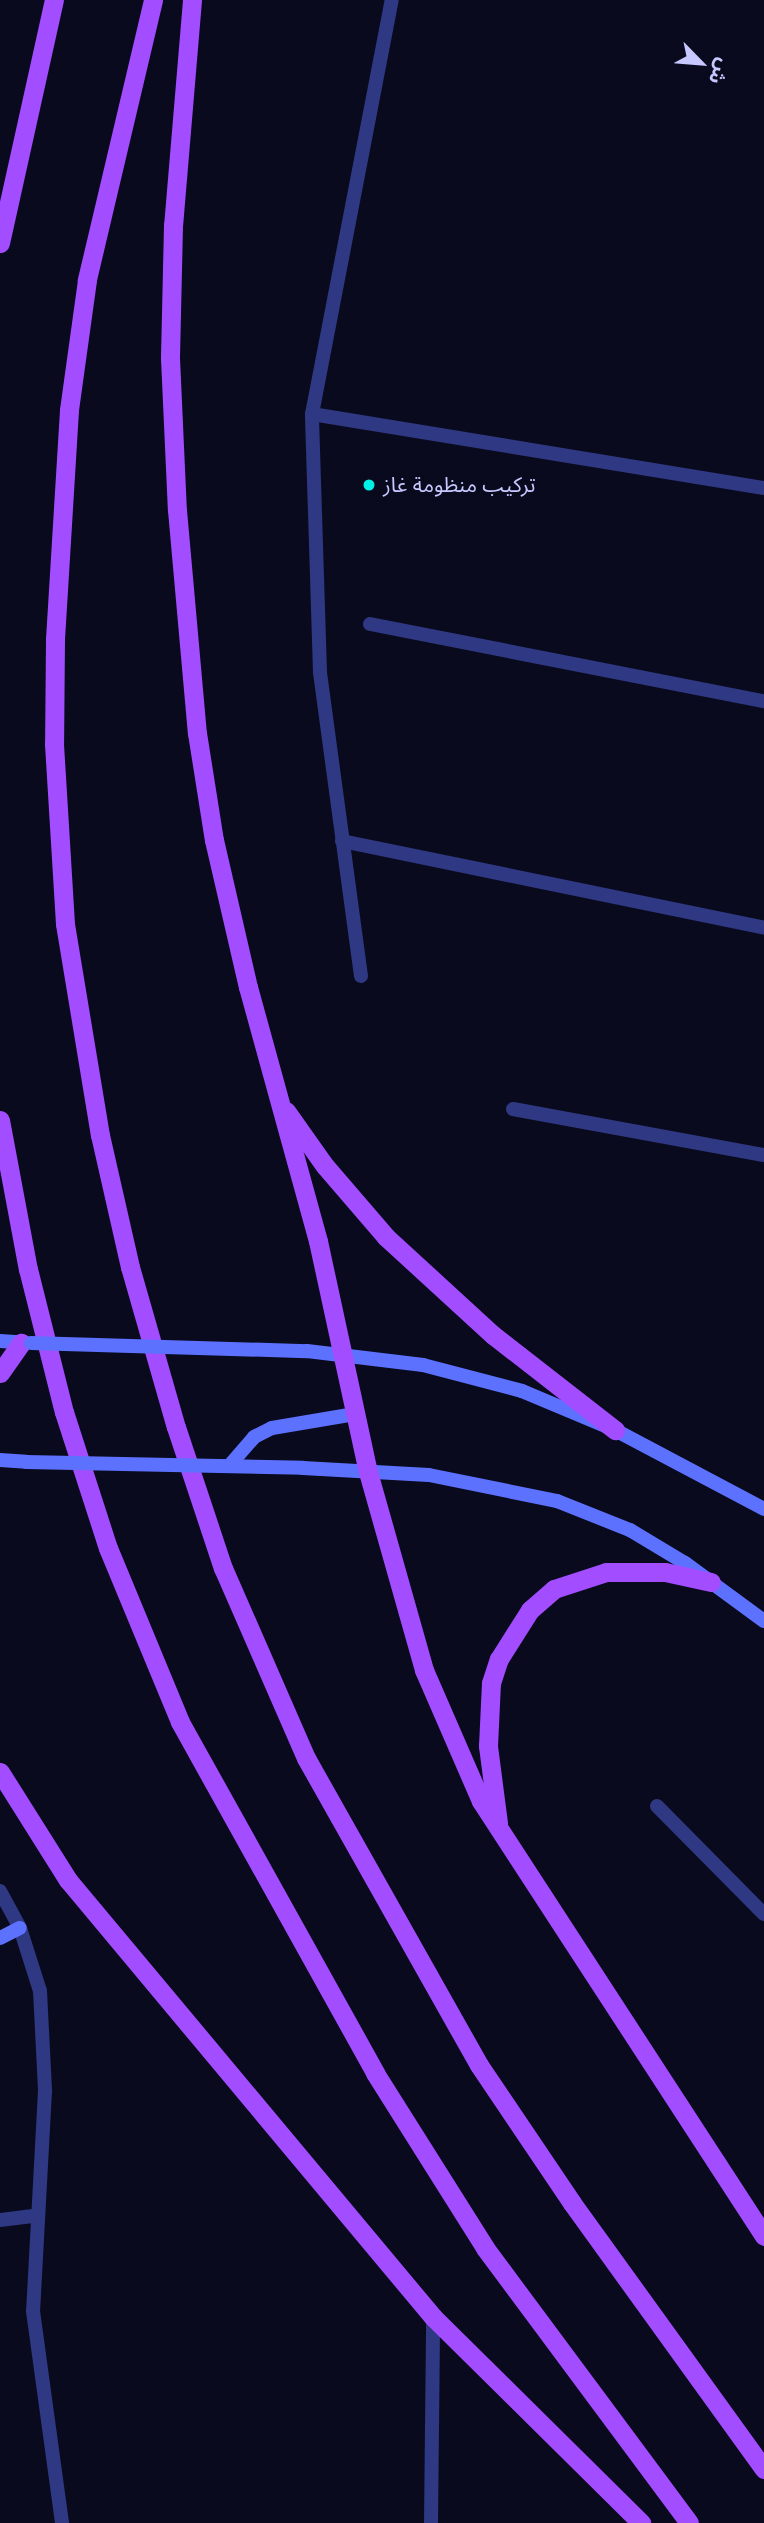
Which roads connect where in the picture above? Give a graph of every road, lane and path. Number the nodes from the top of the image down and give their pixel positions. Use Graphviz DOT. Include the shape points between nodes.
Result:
graph roads {
  1 [pos="54,0"];
  2 [pos="153,0"];
  3 [pos="192,0"];
  4 [pos="392,0"];
  5 [pos="0,243"];
  6 [pos="312,414"];
  7 [pos="764,488"];
  8 [pos="370,624"];
  9 [pos="764,701"];
  10 [pos="342,841"];
  11 [pos="764,928"];
  12 [pos="360,976"];
  13 [pos="277,1098"];
  14 [pos="513,1109"];
  15 [pos="0,1120"];
  16 [pos="764,1155"];
  17 [pos="0,1341"];
  18 [pos="26,1343"];
  19 [pos="343,1354"];
  20 [pos="0,1373"];
  21 [pos="355,1414"];
  22 [pos="615,1430"];
  23 [pos="0,1460"];
  24 [pos="229,1466"];
  25 [pos="368,1472"];
  26 [pos="761,1504"];
  27 [pos="711,1582"];
  28 [pos="764,1621"];
  29 [pos="0,1772"];
  30 [pos="657,1806"];
  31 [pos="498,1831"];
  32 [pos="0,1891"];
  33 [pos="764,1914"];
  34 [pos="20,1928"];
  35 [pos="0,1938"];
  36 [pos="35,2216"];
  37 [pos="0,2220"];
  38 [pos="764,2236"];
  39 [pos="433,2317"];
  40 [pos="764,2469"];
  41 [pos="62,2523"];
  42 [pos="431,2523"];
  43 [pos="641,2523"];
  44 [pos="689,2523"];
  1 -- 5 [label="main road"];
  2 -- 40 [label="main road" via="87,280 69,410 55,639 54,744 65,924 100,1135 130,1267 223,1568 306,1758 479,2065 572,2203"];
  3 -- 13 [label="main road" via="173,225 170,358 185,625 214,840"];
  4 -- 6 [label="street"];
  6 -- 7 [label="street"];
  6 -- 10 [label="street" via="320,672"];
  8 -- 9 [label="street"];
  10 -- 11 [label="street"];
  10 -- 12 [label="street"];
  13 -- 19 [label="main road" via="318,1241"];
  13 -- 22 [label="main road" via="325,1166 386,1237 493,1335"];
  14 -- 16 [label="street"];
  15 -- 44 [label="main road" via="28,1269 64,1412 108,1548 180,1723 375,2074 485,2248"];
  17 -- 18 [label="main road"];
  18 -- 19 [label="main road, bridge"];
  18 -- 20 [label="main road"];
  19 -- 21 [label="main road"];
  19 -- 22 [label="main road" via="472,1376 522,1391"];
  21 -- 24 [label="main road" via="291,1423 254,1437"];
  21 -- 25 [label="main road"];
  22 -- 26 [label="main road"];
  23 -- 24 [label="main road, bridge"];
  24 -- 25 [label="main road, bridge"];
  25 -- 27 [label="main road" via="429,1475 557,1501 630,1530"];
  25 -- 31 [label="main road" via="424,1670 455,1749"];
  27 -- 28 [label="main road"];
  27 -- 31 [label="main road" via="647,1571 606,1572 554,1589 530,1610 499,1659 491,1683 488,1746"];
  29 -- 39 [label="main road" via="68,1880"];
  30 -- 33 [label="street"];
  31 -- 38 [label="main road"];
  32 -- 34 [label="street"];
  34 -- 35 [label="main road"];
  34 -- 36 [label="street" via="40,1991 43,2041 45,2091"];
  36 -- 37 [label="street"];
  36 -- 41 [label="street" via="33,2311"];
  39 -- 42 [label="street"];
  39 -- 43 [label="main road"];
}
